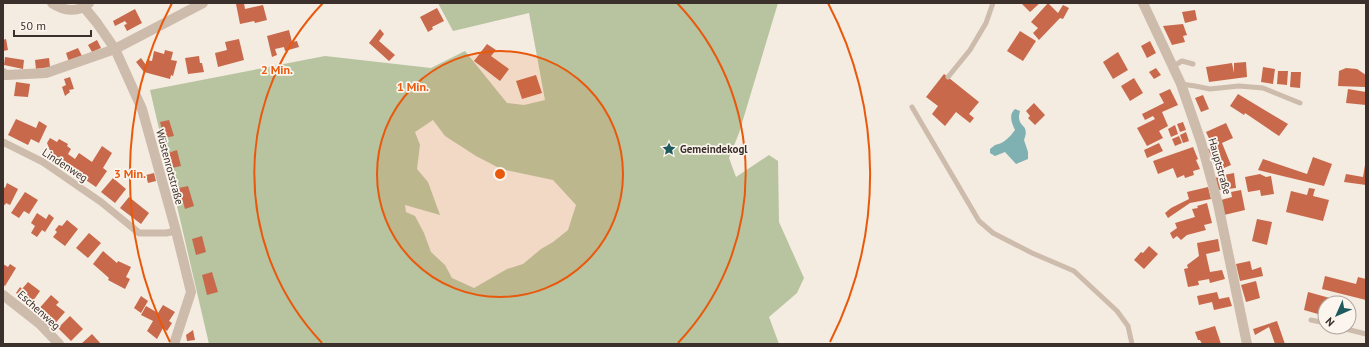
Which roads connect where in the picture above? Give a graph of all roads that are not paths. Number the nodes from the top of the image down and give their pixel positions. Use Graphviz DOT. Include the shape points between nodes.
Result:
graph roads {
  1 [pos="52,3"];
  2 [pos="203,3"];
  3 [pos="994,3"];
  4 [pos="1143,3"];
  5 [pos="87,5"];
  6 [pos="115,50"];
  7 [pos="1193,64"];
  8 [pos="1172,66"];
  9 [pos="3,73"];
  10 [pos="948,77"];
  11 [pos="1181,84"];
  12 [pos="1300,103"];
  13 [pos="912,108"];
  14 [pos="3,142"];
  15 [pos="176,231"];
  16 [pos="3,295"];
  17 [pos="1311,320"];
  18 [pos="1317,322"];
  19 [pos="59,344"];
  20 [pos="174,344"];
  21 [pos="1132,344"];
  22 [pos="1247,344"];
  1 -- 5 [label="street, Wüstenrotstraße" via="67,10"];
  2 -- 6 [label="street"];
  3 -- 10 [label="lane" via="970,50"];
  4 -- 8 [label="street, Hauptstraße"];
  5 -- 6 [label="street, Wüstenrotstraße"];
  6 -- 9 [label="street" via="46,73"];
  6 -- 15 [label="street, Wüstenrotstraße" via="142,109"];
  7 -- 8 [label="lane" via="1182,61"];
  8 -- 11 [label="street, Hauptstraße"];
  11 -- 12 [label="lane" via="1210,89 1240,86 1263,88"];
  11 -- 22 [label="street, Hauptstraße" via="1201,142 1218,204"];
  13 -- 21 [label="lane" via="978,221 993,233 1074,271 1117,311 1128,326"];
  14 -- 15 [label="street, Lindenweg" via="43,162 101,202 139,233"];
  15 -- 20 [label="street, Wüstenrotstraße" via="191,292"];
  16 -- 19 [label="street, Eschenweg" via="40,324"];
  17 -- 18 [label="lane"];
}
